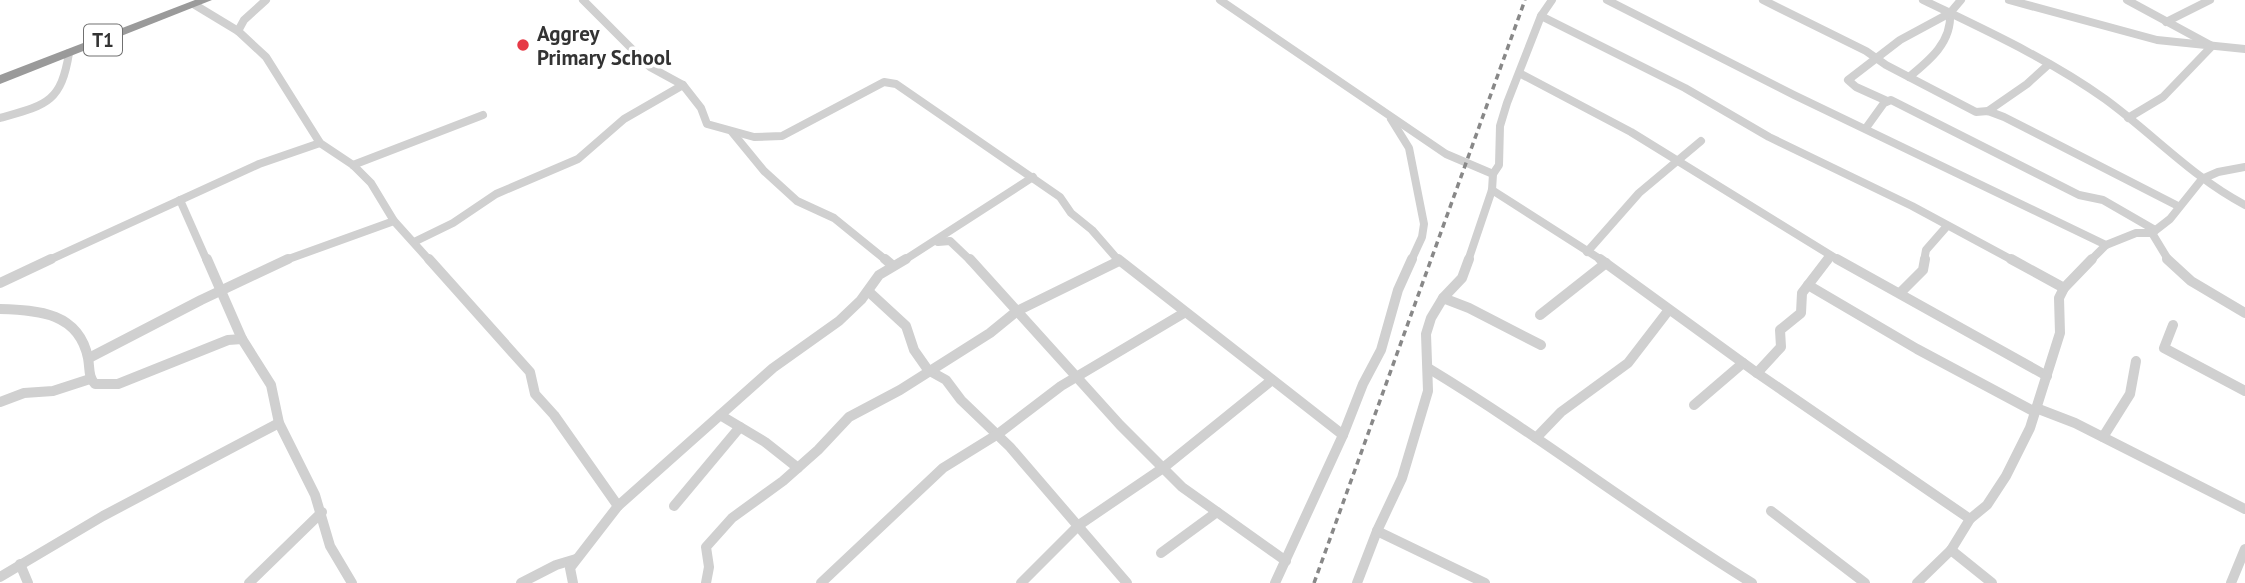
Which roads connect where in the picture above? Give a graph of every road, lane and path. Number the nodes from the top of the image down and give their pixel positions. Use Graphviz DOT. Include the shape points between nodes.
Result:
graph roads {
  1 [pos="266,0"];
  2 [pos="583,0"];
  3 [pos="1220,0"];
  4 [pos="1552,0"];
  5 [pos="1607,0"];
  6 [pos="1763,0"];
  7 [pos="1923,0"];
  8 [pos="1961,0"];
  9 [pos="2009,0"];
  10 [pos="2127,0"];
  11 [pos="2210,0"];
  12 [pos="201,2"];
  13 [pos="1950,13"];
  14 [pos="1541,16"];
  15 [pos="2166,22"];
  16 [pos="238,32"];
  17 [pos="2212,46"];
  18 [pos="2245,48"];
  19 [pos="69,53"];
  20 [pos="1877,59"];
  21 [pos="2049,64"];
  22 [pos="1521,74"];
  23 [pos="1909,77"];
  24 [pos="0,80"];
  25 [pos="683,85"];
  26 [pos="1887,101"];
  27 [pos="1988,111"];
  28 [pos="483,115"];
  29 [pos="0,118"];
  30 [pos="2128,118"];
  31 [pos="1391,119"];
  32 [pos="1866,128"];
  33 [pos="732,132"];
  34 [pos="1701,141"];
  35 [pos="320,143"];
  36 [pos="1679,162"];
  37 [pos="353,165"];
  38 [pos="2245,167"];
  39 [pos="1493,174"];
  40 [pos="1033,177"];
  41 [pos="2202,179"];
  42 [pos="1492,190"];
  43 [pos="180,200"];
  44 [pos="2245,205"];
  45 [pos="2178,206"];
  46 [pos="394,221"];
  47 [pos="1947,226"];
  48 [pos="2153,232"];
  49 [pos="414,242"];
  50 [pos="936,242"];
  51 [pos="2106,245"];
  52 [pos="1587,252"];
  53 [pos="1831,256"];
  54 [pos="1119,261"];
  55 [pos="1606,263"];
  56 [pos="892,265"];
  57 [pos="0,283"];
  58 [pos="1808,285"];
  59 [pos="2064,288"];
  60 [pos="221,289"];
  61 [pos="868,290"];
  62 [pos="1900,293"];
  63 [pos="1443,298"];
  64 [pos="0,309"];
  65 [pos="1017,311"];
  66 [pos="1668,311"];
  67 [pos="1184,313"];
  68 [pos="2245,313"];
  69 [pos="1540,315"];
  70 [pos="2173,325"];
  71 [pos="242,339"];
  72 [pos="1541,345"];
  73 [pos="89,358"];
  74 [pos="2136,361"];
  75 [pos="1743,363"];
  76 [pos="1428,368"];
  77 [pos="928,370"];
  78 [pos="1757,373"];
  79 [pos="2047,376"];
  80 [pos="1077,378"];
  81 [pos="90,379"];
  82 [pos="1272,380"];
  83 [pos="2245,391"];
  84 [pos="0,402"];
  85 [pos="1694,405"];
  86 [pos="2036,410"];
  87 [pos="720,415"];
  88 [pos="279,423"];
  89 [pos="740,427"];
  90 [pos="998,434"];
  91 [pos="1343,435"];
  92 [pos="2103,437"];
  93 [pos="1536,438"];
  94 [pos="798,468"];
  95 [pos="1163,468"];
  96 [pos="618,506"];
  97 [pos="674,506"];
  98 [pos="2245,509"];
  99 [pos="322,512"];
  100 [pos="1217,512"];
  101 [pos="1771,512"];
  102 [pos="1969,519"];
  103 [pos="1079,525"];
  104 [pos="1377,531"];
  105 [pos="2245,549"];
  106 [pos="1951,550"];
  107 [pos="1161,552"];
  108 [pos="576,559"];
  109 [pos="1286,561"];
  110 [pos="20,564"];
  111 [pos="0,577"];
  112 [pos="28,583"];
  113 [pos="249,583"];
  114 [pos="352,583"];
  115 [pos="522,583"];
  116 [pos="573,583"];
  117 [pos="706,583"];
  118 [pos="821,583"];
  119 [pos="1021,583"];
  120 [pos="1127,583"];
  121 [pos="1275,583"];
  122 [pos="1357,583"];
  123 [pos="1485,583"];
  124 [pos="1752,583"];
  125 [pos="1865,583"];
  126 [pos="1917,583"];
  127 [pos="1992,583"];
  128 [pos="2231,583"];
  1 -- 16 [label="street"];
  2 -- 25 [label="street" via="650,67"];
  3 -- 31 [label="street"];
  4 -- 14 [label="street"];
  5 -- 32 [label="street"];
  6 -- 20 [label="street"];
  7 -- 13 [label="street"];
  8 -- 13 [label="street"];
  9 -- 17 [label="street" via="2157,40"];
  10 -- 15 [label="street"];
  11 -- 15 [label="street"];
  12 -- 16 [label="street"];
  12 -- 19 [label="highway, T1"];
  13 -- 20 [label="street" via="1900,40"];
  13 -- 21 [label="street"];
  13 -- 23 [label="street" via="1948,38"];
  14 -- 22 [label="street"];
  14 -- 47 [label="street"];
  15 -- 17 [label="street"];
  16 -- 35 [label="street" via="267,57"];
  17 -- 18 [label="street"];
  17 -- 30 [label="street" via="2147,109"];
  19 -- 24 [label="highway, T1"];
  19 -- 29 [label="street" via="57,93"];
  20 -- 23 [label="street"];
  20 -- 26 [label="street" via="1848,80"];
  21 -- 27 [label="street"];
  21 -- 30 [label="street"];
  22 -- 36 [label="street"];
  22 -- 39 [label="street" via="1500,127 1499,165"];
  23 -- 27 [label="street" via="1976,112"];
  25 -- 33 [label="street" via="707,124"];
  25 -- 49 [label="street" via="624,119 578,159 496,194"];
  26 -- 32 [label="street"];
  26 -- 48 [label="street" via="2079,195 2103,200"];
  27 -- 45 [label="street"];
  28 -- 37 [label="street"];
  30 -- 41 [label="street"];
  31 -- 39 [label="street" via="1446,154"];
  31 -- 91 [label="street" via="1409,148 1424,224 1381,350"];
  32 -- 51 [label="street"];
  33 -- 40 [label="street" via="782,136 890,81"];
  33 -- 56 [label="street" via="797,201 834,218"];
  34 -- 36 [label="street"];
  35 -- 37 [label="street"];
  35 -- 43 [label="street"];
  36 -- 52 [label="street" via="1639,192"];
  36 -- 53 [label="street"];
  37 -- 46 [label="street" via="372,183"];
  38 -- 41 [label="street"];
  39 -- 42 [label="street"];
  40 -- 50 [label="street"];
  40 -- 54 [label="street" via="1059,197"];
  41 -- 44 [label="street"];
  41 -- 45 [label="street"];
  42 -- 52 [label="street"];
  42 -- 63 [label="street" via="1462,278"];
  43 -- 57 [label="street"];
  43 -- 60 [label="street"];
  45 -- 48 [label="street"];
  46 -- 49 [label="street"];
  46 -- 60 [label="street" via="323,245"];
  47 -- 59 [label="street"];
  47 -- 62 [label="street" via="1926,250 1923,270"];
  48 -- 51 [label="street" via="2136,233"];
  48 -- 68 [label="street" via="2164,256 2178,271"];
  49 -- 96 [label="street" via="530,372 535,394"];
  50 -- 56 [label="street"];
  50 -- 65 [label="street" via="950,241 961,250"];
  51 -- 59 [label="street"];
  52 -- 55 [label="street"];
  53 -- 58 [label="street"];
  53 -- 62 [label="street"];
  54 -- 65 [label="street"];
  54 -- 67 [label="street"];
  55 -- 66 [label="street"];
  55 -- 69 [label="street"];
  56 -- 61 [label="street"];
  58 -- 78 [label="street" via="1802,293 1801,313 1780,330 1781,347"];
  58 -- 86 [label="street" via="1917,349"];
  59 -- 79 [label="street" via="2058,311 2060,333"];
  60 -- 71 [label="street"];
  60 -- 73 [label="street"];
  61 -- 77 [label="street" via="906,326 914,350"];
  61 -- 87 [label="street" via="839,321 772,368"];
  62 -- 79 [label="street"];
  63 -- 72 [label="street"];
  63 -- 76 [label="street" via="1426,334"];
  64 -- 73 [label="street" via="60,314"];
  65 -- 77 [label="street"];
  65 -- 80 [label="street"];
  66 -- 75 [label="street"];
  66 -- 93 [label="street" via="1628,363 1561,412"];
  67 -- 80 [label="street"];
  67 -- 82 [label="street"];
  70 -- 83 [label="street" via="2164,348"];
  71 -- 81 [label="street" via="228,340 117,384 95,384"];
  71 -- 88 [label="street" via="271,385"];
  73 -- 81 [label="street"];
  74 -- 92 [label="street" via="2130,394"];
  75 -- 78 [label="street"];
  75 -- 85 [label="street"];
  76 -- 93 [label="street"];
  76 -- 104 [label="street" via="1428,391 1402,478"];
  77 -- 90 [label="street" via="947,380 961,400"];
  77 -- 94 [label="street" via="849,417"];
  78 -- 102 [label="street"];
  79 -- 86 [label="street"];
  80 -- 90 [label="street"];
  80 -- 95 [label="street"];
  81 -- 84 [label="street"];
  82 -- 91 [label="street"];
  82 -- 95 [label="street"];
  86 -- 92 [label="street"];
  86 -- 102 [label="street" via="2006,476 1987,505"];
  87 -- 89 [label="street"];
  87 -- 96 [label="street"];
  88 -- 99 [label="street"];
  88 -- 110 [label="street"];
  89 -- 94 [label="street"];
  89 -- 97 [label="street"];
  90 -- 103 [label="street"];
  90 -- 118 [label="street" via="935,475"];
  91 -- 109 [label="street"];
  92 -- 98 [label="street"];
  93 -- 124 [label="street" via="1662,528"];
  94 -- 117 [label="street" via="732,518 706,547"];
  95 -- 100 [label="street"];
  95 -- 103 [label="street"];
  96 -- 108 [label="street"];
  99 -- 113 [label="street"];
  99 -- 114 [label="street" via="330,546"];
  100 -- 107 [label="street"];
  100 -- 109 [label="street"];
  101 -- 125 [label="street"];
  102 -- 106 [label="street"];
  103 -- 119 [label="street"];
  103 -- 120 [label="street"];
  104 -- 122 [label="street"];
  104 -- 123 [label="street"];
  105 -- 128 [label="street"];
  106 -- 126 [label="street"];
  106 -- 127 [label="street"];
  108 -- 115 [label="street"];
  108 -- 116 [label="street" via="569,573"];
  109 -- 121 [label="street"];
  110 -- 111 [label="street"];
  110 -- 112 [label="street"];
}
